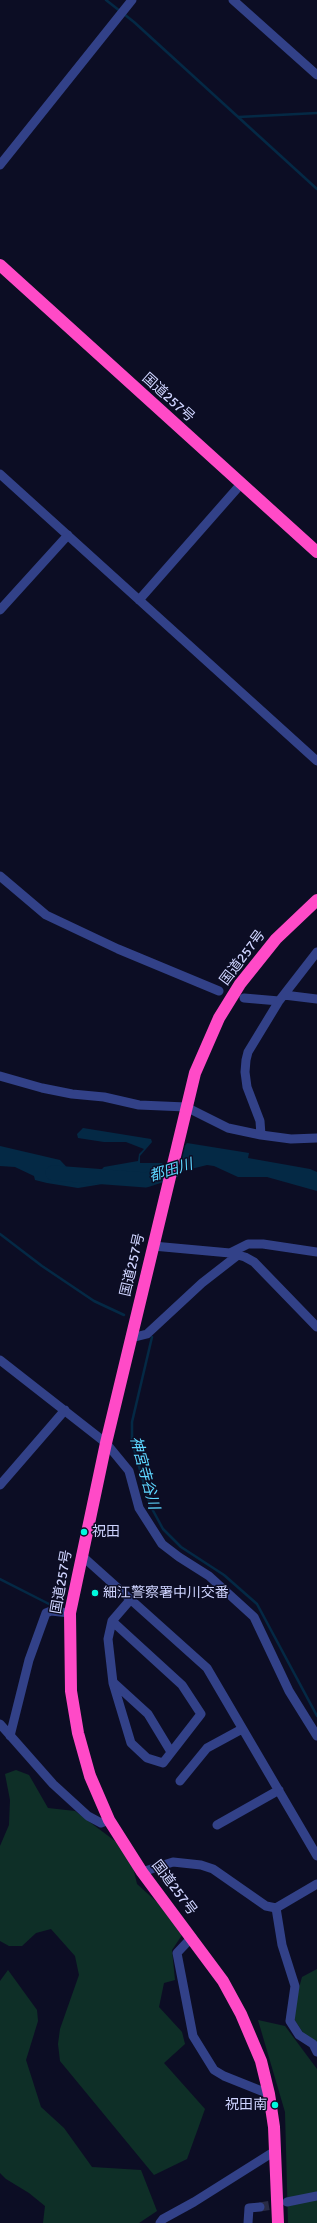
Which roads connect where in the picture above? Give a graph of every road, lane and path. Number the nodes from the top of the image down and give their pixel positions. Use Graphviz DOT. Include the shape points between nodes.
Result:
graph roads {
  1 [pos="132,0"];
  2 [pos="233,0"];
  3 [pos="317,75"];
  4 [pos="0,164"];
  5 [pos="0,265"];
  6 [pos="0,474"];
  7 [pos="241,484"];
  8 [pos="68,535"];
  9 [pos="317,552"];
  10 [pos="139,600"];
  11 [pos="0,610"];
  12 [pos="317,761"];
  13 [pos="0,876"];
  14 [pos="317,900"];
  15 [pos="317,952"];
  16 [pos="219,991"];
  17 [pos="244,998"];
  18 [pos="281,998"];
  19 [pos="317,999"];
  20 [pos="0,1076"];
  21 [pos="185,1110"];
  22 [pos="261,1135"];
  23 [pos="317,1138"];
  24 [pos="153,1246"];
  25 [pos="317,1252"];
  26 [pos="234,1254"];
  27 [pos="317,1327"];
  28 [pos="131,1338"];
  29 [pos="0,1360"];
  30 [pos="64,1410"];
  31 [pos="106,1443"];
  32 [pos="0,1486"];
  33 [pos="81,1555"];
  34 [pos="131,1599"];
  35 [pos="70,1613"];
  36 [pos="112,1621"];
  37 [pos="114,1683"];
  38 [pos="0,1724"];
  39 [pos="242,1729"];
  40 [pos="10,1736"];
  41 [pos="317,1736"];
  42 [pos="171,1752"];
  43 [pos="180,1781"];
  44 [pos="278,1790"];
  45 [pos="109,1820"];
  46 [pos="217,1825"];
  47 [pos="317,1856"];
  48 [pos="142,1872"];
  49 [pos="317,1884"];
  50 [pos="276,1908"];
  51 [pos="192,1936"];
  52 [pos="317,2052"];
  53 [pos="269,2094"];
  54 [pos="275,2151"];
  55 [pos="317,2196"];
  56 [pos="287,2202"];
  57 [pos="260,2207"];
  58 [pos="160,2223"];
  59 [pos="248,2223"];
  60 [pos="278,2223"];
  1 -- 4 [label="street"];
  2 -- 3 [label="street"];
  5 -- 7 [label="highway, 国道257号"];
  6 -- 8 [label="street"];
  7 -- 9 [label="highway, 国道257号"];
  7 -- 10 [label="street"];
  8 -- 10 [label="street"];
  8 -- 11 [label="street"];
  10 -- 12 [label="street"];
  13 -- 16 [label="street" via="46,915 118,949"];
  14 -- 21 [label="highway, 国道257号" via="276,939 240,984 219,1018 195,1073"];
  15 -- 18 [label="street"];
  17 -- 18 [label="street"];
  18 -- 19 [label="street"];
  18 -- 22 [label="street" via="248,1052 246,1060 247,1087 260,1121"];
  20 -- 21 [label="street" via="72,1094"];
  21 -- 22 [label="street" via="228,1128"];
  21 -- 24 [label="highway, 国道257号"];
  22 -- 23 [label="street" via="291,1139"];
  24 -- 26 [label="street"];
  24 -- 28 [label="highway, 国道257号"];
  25 -- 26 [label="street" via="248,1244"];
  26 -- 27 [label="street" via="254,1262"];
  26 -- 28 [label="street" via="147,1334"];
  28 -- 31 [label="highway, 国道257号"];
  29 -- 30 [label="street"];
  30 -- 31 [label="street"];
  30 -- 32 [label="street"];
  31 -- 33 [label="highway, 国道257号"];
  31 -- 41 [label="street" via="129,1471 139,1508 162,1544 179,1558 209,1576 254,1617 290,1691"];
  33 -- 34 [label="street"];
  33 -- 35 [label="highway, 国道257号"];
  34 -- 36 [label="street"];
  34 -- 39 [label="street" via="207,1668"];
  35 -- 40 [label="street" via="46,1613 28,1660"];
  35 -- 45 [label="highway, 国道257号" via="71,1691 78,1733 90,1776"];
  36 -- 37 [label="street" via="108,1639"];
  36 -- 42 [label="street" via="182,1685 201,1714"];
  37 -- 42 [label="street" via="148,1714"];
  37 -- 42 [label="street" via="131,1743 147,1758 163,1763"];
  38 -- 40 [label="street"];
  39 -- 43 [label="street" via="207,1748"];
  39 -- 44 [label="street"];
  40 -- 45 [label="street" via="53,1784 88,1816 101,1824"];
  44 -- 46 [label="street"];
  44 -- 47 [label="street"];
  45 -- 48 [label="highway, 国道257号"];
  48 -- 50 [label="street" via="173,1862 201,1864 213,1869 266,1906"];
  48 -- 51 [label="highway, 国道257号"];
  49 -- 50 [label="street"];
  50 -- 52 [label="street" via="282,1945 295,1986 290,2021 299,2035 314,2044"];
  51 -- 53 [label="highway, 国道257号" via="223,1981 241,2014 261,2061"];
  51 -- 53 [label="street" via="177,1953 194,2036 214,2070"];
  53 -- 54 [label="highway, 国道257号"];
  54 -- 58 [label="street"];
  54 -- 60 [label="highway, 国道257号"];
  55 -- 56 [label="street"];
  57 -- 59 [label="street" via="248,2208"];
}
